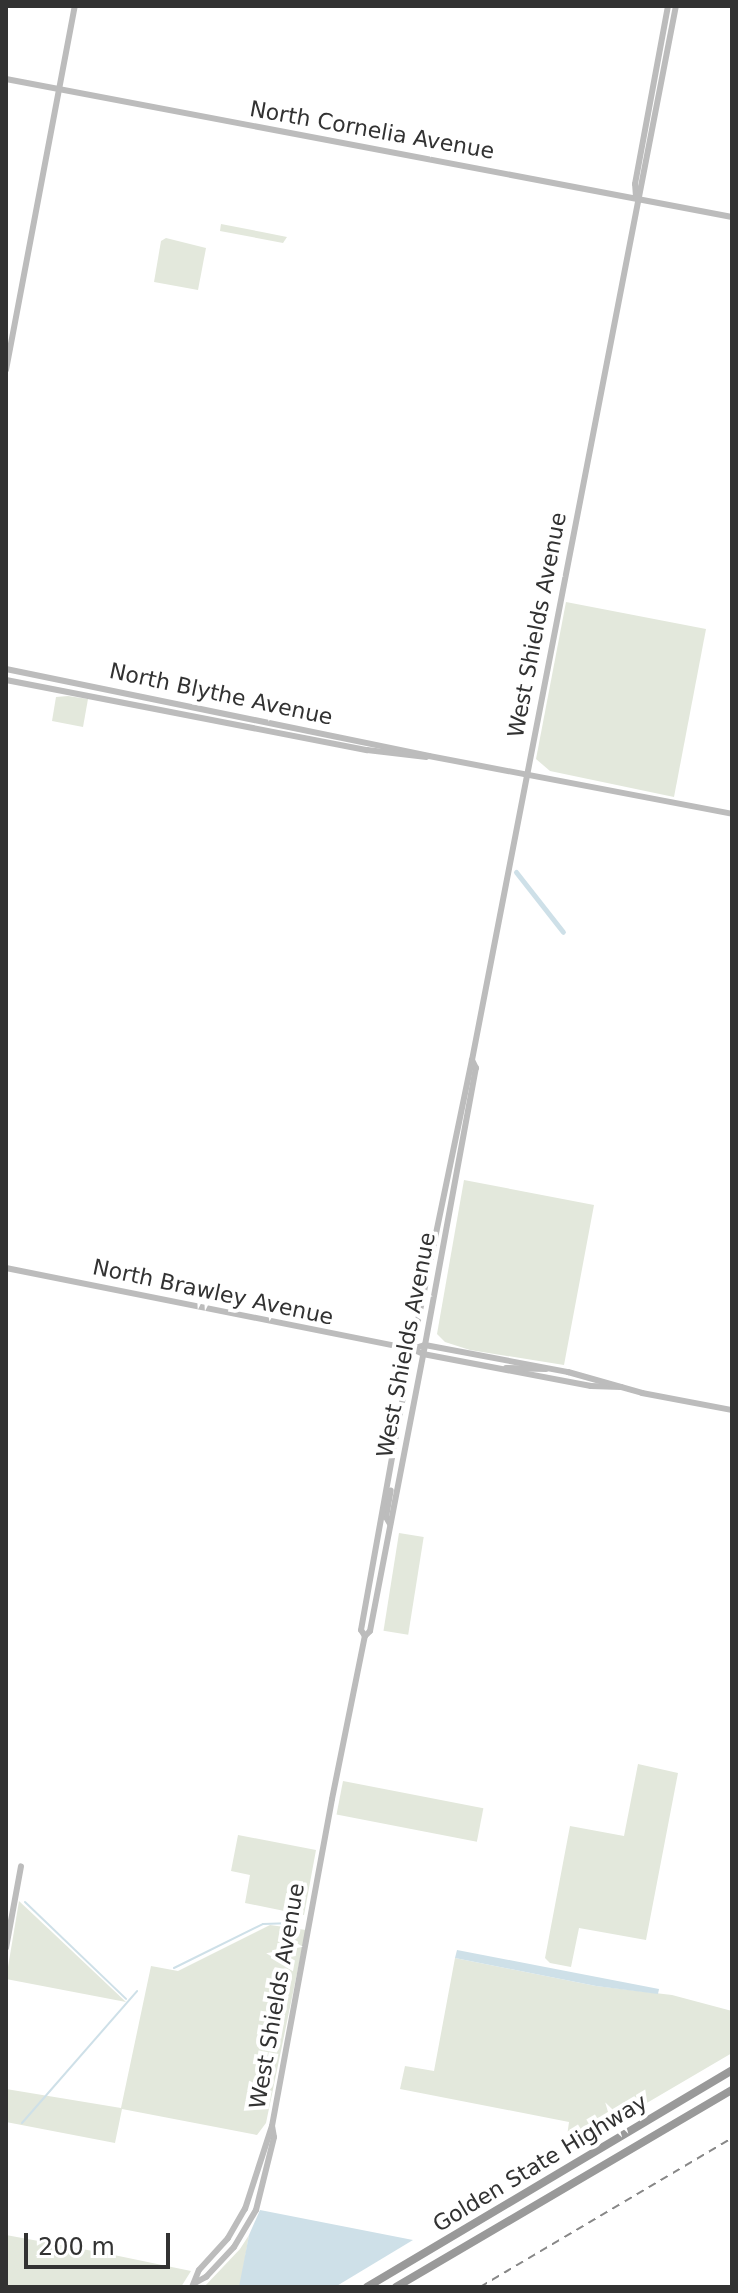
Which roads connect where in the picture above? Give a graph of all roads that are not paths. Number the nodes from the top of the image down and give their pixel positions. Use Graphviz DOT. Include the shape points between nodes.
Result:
graph roads {
  1 [pos="75,6"];
  2 [pos="668,6"];
  3 [pos="676,6"];
  4 [pos="6,79"];
  5 [pos="59,89"];
  6 [pos="636,197"];
  7 [pos="732,217"];
  8 [pos="6,370"];
  9 [pos="6,669"];
  10 [pos="6,680"];
  11 [pos="429,756"];
  12 [pos="527,775"];
  13 [pos="732,814"];
  14 [pos="472,1060"];
  15 [pos="6,1268"];
  16 [pos="425,1345"];
  17 [pos="412,1349"];
  18 [pos="423,1354"];
  19 [pos="549,1368"];
  20 [pos="503,1369"];
  21 [pos="621,1387"];
  22 [pos="732,1410"];
  23 [pos="396,1440"];
  24 [pos="400,1471"];
  25 [pos="389,1479"];
  26 [pos="390,1524"];
  27 [pos="365,1636"];
  28 [pos="21,1866"];
  29 [pos="6,1948"];
  30 [pos="732,2070"];
  31 [pos="732,2090"];
  32 [pos="193,2285"];
  33 [pos="367,2287"];
  34 [pos="396,2287"];
  1 -- 5 [label="street"];
  2 -- 6 [label="street, West Shields Avenue"];
  3 -- 6 [label="street, West Shields Avenue"];
  4 -- 5 [label="street, North Cornelia Avenue"];
  5 -- 6 [label="street, North Cornelia Avenue"];
  5 -- 8 [label="street"];
  6 -- 7 [label="street, North Cornelia Avenue"];
  6 -- 12 [label="street, West Shields Avenue"];
  9 -- 11 [label="street, North Blythe Avenue"];
  10 -- 11 [label="street, North Blythe Avenue" via="367,750"];
  11 -- 12 [label="street, North Blythe Avenue"];
  12 -- 13 [label="street, North Blythe Avenue"];
  12 -- 14 [label="street, West Shields Avenue"];
  14 -- 16 [label="street, West Shields Avenue" via="476,1068"];
  14 -- 17 [label="street, West Shields Avenue"];
  15 -- 17 [label="street, North Brawley Avenue"];
  16 -- 17 [label="street, North Brawley Avenue"];
  16 -- 18 [label="street, West Shields Avenue"];
  16 -- 19 [label="street, North Brawley Avenue"];
  17 -- 18 [label="street, North Brawley Avenue"];
  17 -- 23 [label="street, West Shields Avenue"];
  18 -- 20 [label="street, North Brawley Avenue"];
  18 -- 24 [label="street, West Shields Avenue"];
  19 -- 20 [label="street"];
  19 -- 21 [label="street, North Brawley Avenue"];
  20 -- 21 [label="street, North Brawley Avenue"];
  21 -- 22 [label="street, North Brawley Avenue"];
  23 -- 24 [label="street" via="401,1446"];
  23 -- 25 [label="street, West Shields Avenue"];
  24 -- 26 [label="street, West Shields Avenue"];
  25 -- 26 [label="street"];
  25 -- 27 [label="street, West Shields Avenue" via="361,1630"];
  26 -- 27 [label="street, West Shields Avenue"];
  27 -- 32 [label="street, West Shields Avenue" via="272,2126 245,2209"];
  28 -- 29 [label="street"];
  30 -- 33 [label="highway, Golden State Highway"];
  31 -- 34 [label="highway, Golden State Highway"];
}
